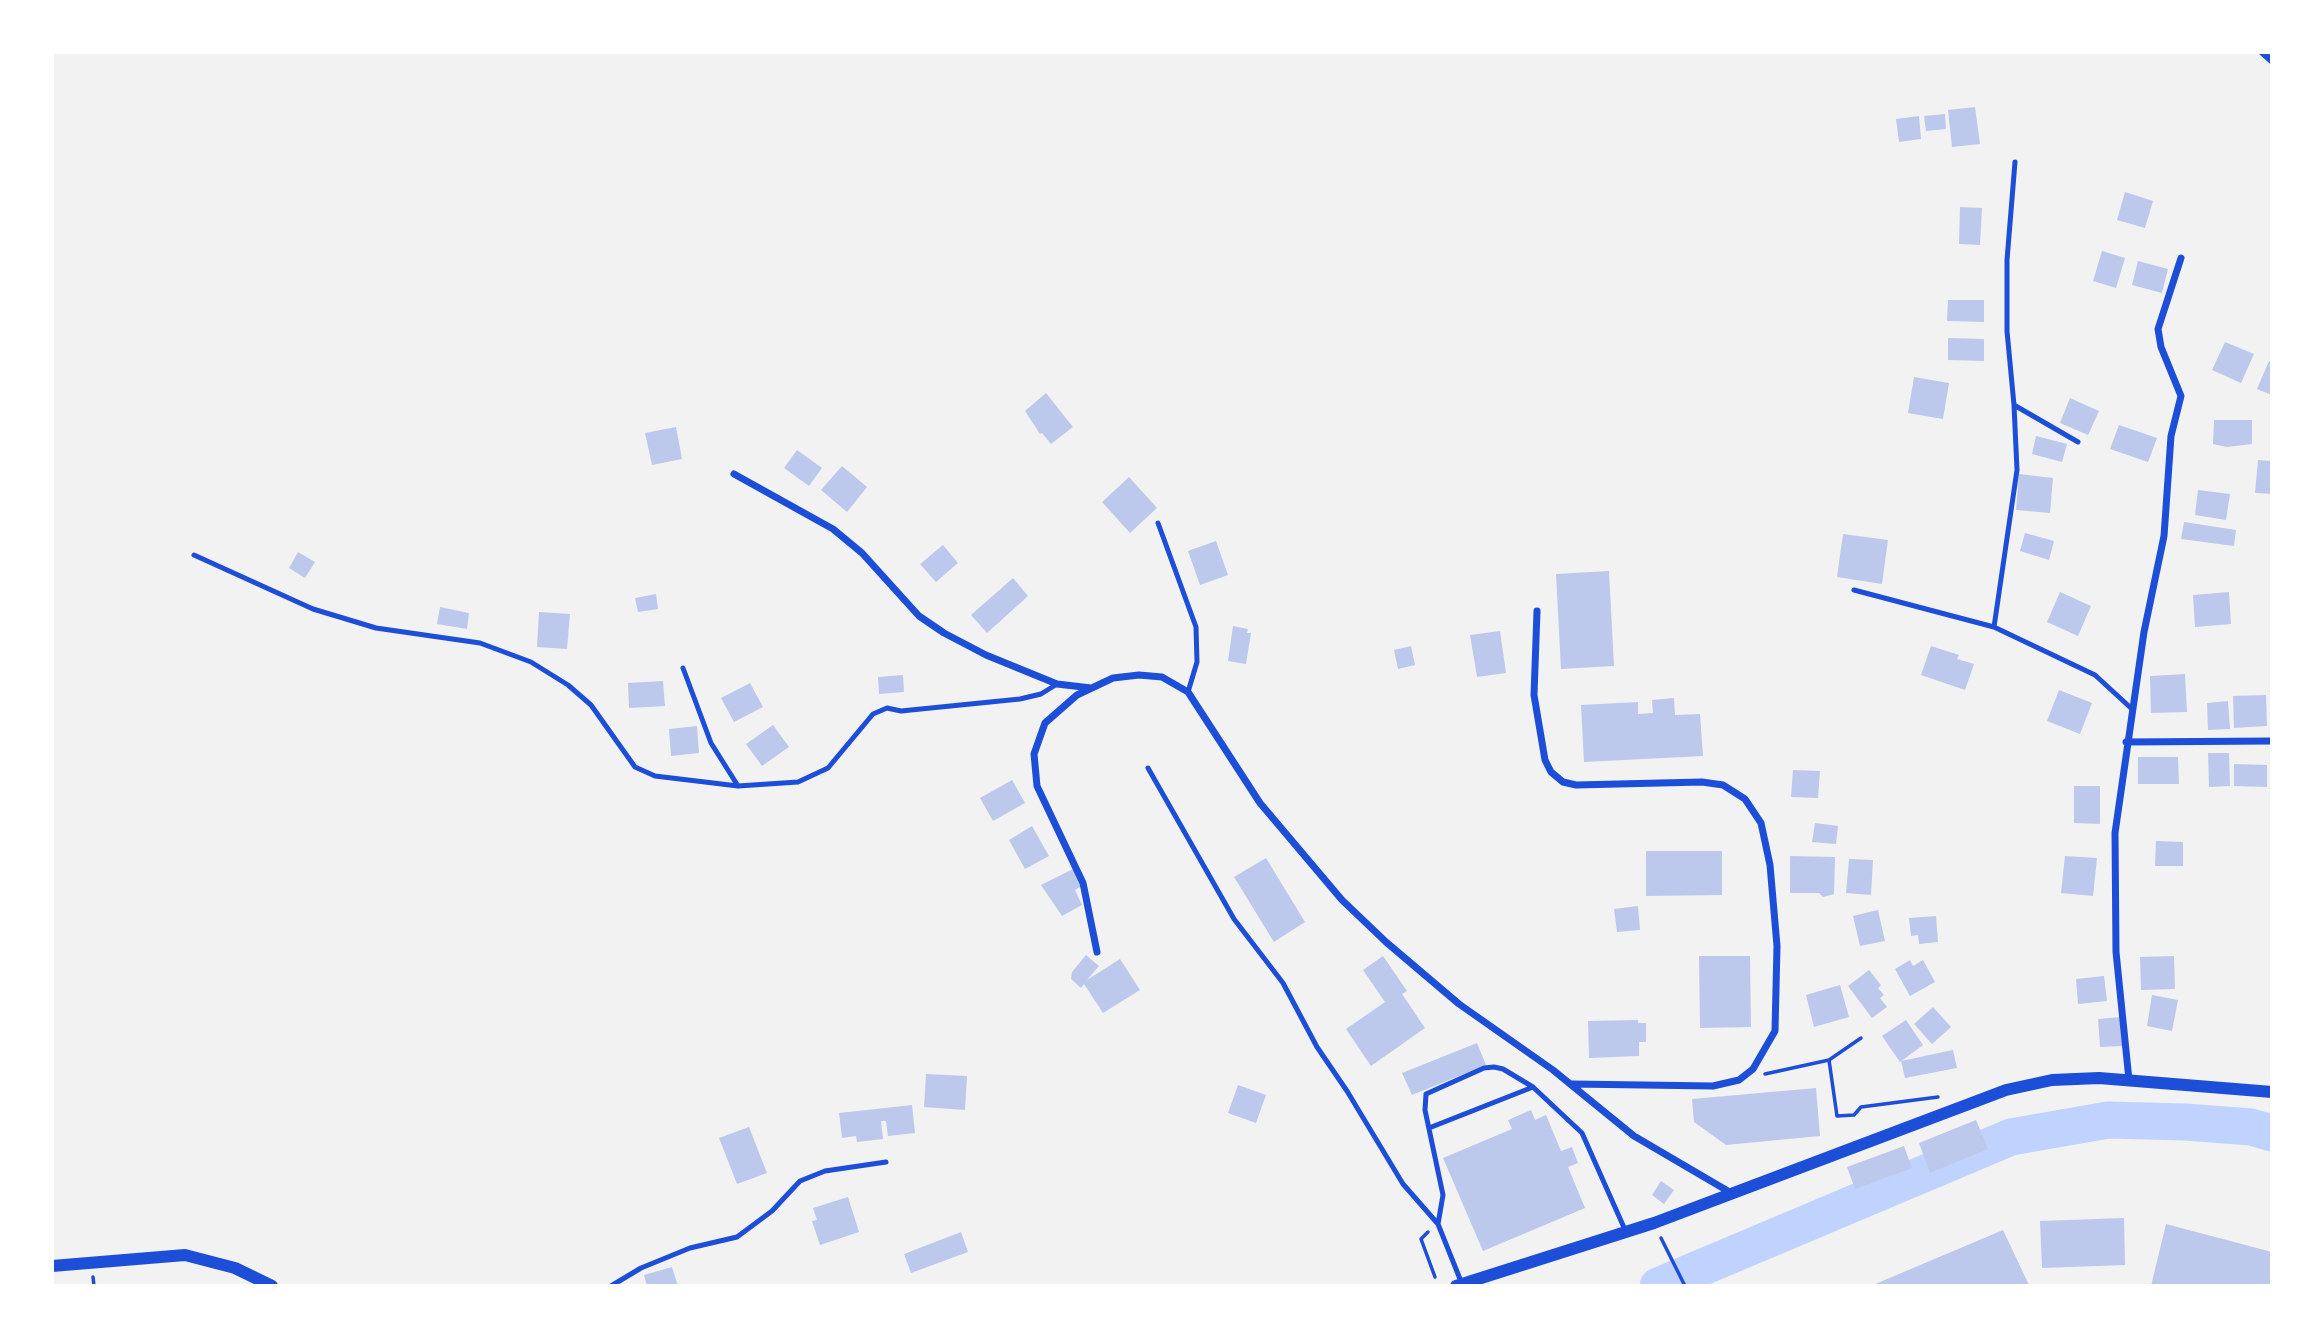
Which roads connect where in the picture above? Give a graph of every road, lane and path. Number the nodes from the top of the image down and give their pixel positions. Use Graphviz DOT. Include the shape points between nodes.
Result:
graph roads {
  1 [pos="2262,52"];
  2 [pos="2272,61"];
  3 [pos="2015,162"];
  4 [pos="2181,258"];
  5 [pos="2014,405"];
  6 [pos="2078,442"];
  7 [pos="734,474"];
  8 [pos="1158,523"];
  9 [pos="194,555"];
  10 [pos="1854,590"];
  11 [pos="1537,611"];
  12 [pos="1994,627"];
  13 [pos="683,668"];
  14 [pos="1057,684"];
  15 [pos="1092,688"];
  16 [pos="1188,692"];
  17 [pos="2132,709"];
  18 [pos="2272,741"];
  19 [pos="2126,743"];
  20 [pos="1148,768"];
  21 [pos="738,786"];
  22 [pos="1097,952"];
  23 [pos="1861,1038"];
  24 [pos="1829,1060"];
  25 [pos="1739,1080"];
  26 [pos="2129,1080"];
  27 [pos="1572,1084"];
  28 [pos="1533,1087"];
  29 [pos="2272,1092"];
  30 [pos="1941,1096"];
  31 [pos="1429,1128"];
  32 [pos="886,1162"];
  33 [pos="1734,1194"];
  34 [pos="1654,1223"];
  35 [pos="1438,1224"];
  36 [pos="1626,1232"];
  37 [pos="52,1266"];
  38 [pos="1435,1277"];
  39 [pos="93,1278"];
  40 [pos="1459,1285"];
  41 [pos="94,1286"];
  42 [pos="272,1286"];
  43 [pos="611,1286"];
  44 [pos="1685,1286"];
  1 -- 2 [label="street"];
  3 -- 5 [label="lane" via="2007,260"];
  4 -- 17 [label="street" via="2158,329 2181,396 2171,436 2164,536"];
  5 -- 6 [label="lane"];
  5 -- 12 [label="lane" via="2017,470"];
  7 -- 14 [label="street" via="833,529 862,553 919,616 944,633"];
  8 -- 16 [label="lane" via="1196,627 1197,662"];
  9 -- 21 [label="lane" via="313,609 376,628 480,643 531,662 591,705 635,766 655,776"];
  10 -- 12 [label="lane"];
  11 -- 25 [label="street" via="1534,695 1551,772 1576,785 1723,785 1745,799 1761,823 1770,865 1777,946 1777,1015 1768,1048"];
  12 -- 17 [label="lane" via="2095,675"];
  13 -- 21 [label="lane" via="711,743"];
  14 -- 15 [label="street"];
  14 -- 21 [label="lane" via="1020,699 901,711 887,708 873,714 828,768 798,782"];
  15 -- 16 [label="street" via="1113,678 1139,675 1162,677"];
  15 -- 22 [label="street" via="1045,723 1034,754 1037,786 1083,883"];
  16 -- 27 [label="street" via="1260,803 1342,901 1458,1004"];
  17 -- 19 [label="street"];
  18 -- 19 [label="street"];
  19 -- 26 [label="street" via="2115,833 2116,939"];
  20 -- 35 [label="lane" via="1234,919 1283,983 1317,1047 1403,1184"];
  23 -- 24 [label="path"];
  24 -- 25 [label="path"];
  24 -- 30 [label="path" via="1837,1116 1854,1115 1861,1107"];
  25 -- 27 [label="street" via="1713,1086"];
  26 -- 29 [label="street"];
  26 -- 33 [label="street" via="2052,1080 2006,1090"];
  27 -- 33 [label="street" via="1634,1136"];
  28 -- 31 [label="lane"];
  28 -- 31 [label="lane" via="1503,1069 1484,1068 1426,1094"];
  28 -- 36 [label="lane" via="1582,1133"];
  31 -- 35 [label="lane" via="1443,1195"];
  32 -- 43 [label="lane" via="825,1171 800,1181 772,1211 737,1237 690,1248"];
  33 -- 34 [label="street"];
  34 -- 36 [label="street"];
  34 -- 44 [label="path"];
  35 -- 38 [label="path" via="1421,1239"];
  35 -- 40 [label="lane"];
  36 -- 40 [label="street"];
  37 -- 42 [label="street" via="185,1255 235,1268"];
  39 -- 41 [label="path"];
}
